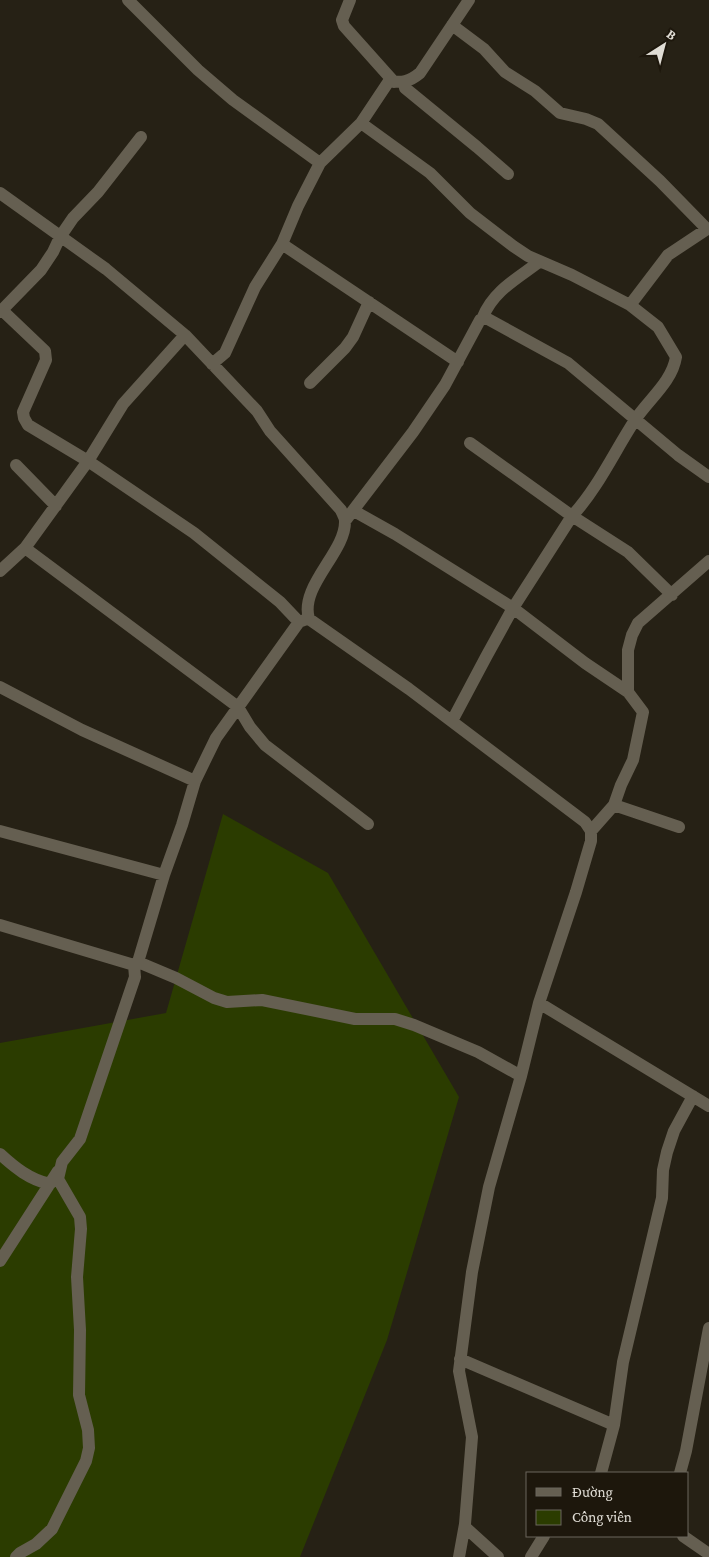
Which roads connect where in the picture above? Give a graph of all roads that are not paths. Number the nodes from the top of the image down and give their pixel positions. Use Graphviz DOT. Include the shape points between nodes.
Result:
graph roads {
  1 [pos="128,0"];
  2 [pos="350,0"];
  3 [pos="469,0"];
  4 [pos="452,25"];
  5 [pos="399,82"];
  6 [pos="361,123"];
  7 [pos="141,136"];
  8 [pos="320,162"];
  9 [pos="508,174"];
  10 [pos="0,193"];
  11 [pos="60,237"];
  12 [pos="282,244"];
  13 [pos="539,262"];
  14 [pos="369,302"];
  15 [pos="630,304"];
  16 [pos="1,311"];
  17 [pos="483,318"];
  18 [pos="185,335"];
  19 [pos="458,362"];
  20 [pos="212,364"];
  21 [pos="310,383"];
  22 [pos="636,420"];
  23 [pos="470,443"];
  24 [pos="88,461"];
  25 [pos="16,464"];
  26 [pos="709,477"];
  27 [pos="56,506"];
  28 [pos="354,511"];
  29 [pos="572,516"];
  30 [pos="345,521"];
  31 [pos="25,548"];
  32 [pos="709,561"];
  33 [pos="0,571"];
  34 [pos="672,595"];
  35 [pos="513,608"];
  36 [pos="304,620"];
  37 [pos="0,687"];
  38 [pos="628,692"];
  39 [pos="238,707"];
  40 [pos="452,721"];
  41 [pos="195,781"];
  42 [pos="614,805"];
  43 [pos="368,824"];
  44 [pos="679,827"];
  45 [pos="0,831"];
  46 [pos="591,831"];
  47 [pos="164,875"];
  48 [pos="0,925"];
  49 [pos="136,964"];
  50 [pos="539,1003"];
  51 [pos="521,1076"];
  52 [pos="694,1096"];
  53 [pos="709,1106"];
  54 [pos="0,1154"];
  55 [pos="58,1171"];
  56 [pos="50,1184"];
  57 [pos="0,1261"];
  58 [pos="709,1328"];
  59 [pos="460,1359"];
  60 [pos="614,1424"];
  61 [pos="601,1472"];
  62 [pos="680,1472"];
  63 [pos="465,1528"];
  64 [pos="543,1537"];
  65 [pos="684,1537"];
  66 [pos="709,1554"];
  67 [pos="16,1557"];
  68 [pos="459,1557"];
  69 [pos="498,1557"];
  70 [pos="531,1557"];
  1 -- 8 [label="street" via="233,100"];
  2 -- 5 [label="street" via="342,20 344,26"];
  3 -- 4 [label="street"];
  4 -- 5 [label="street" via="420,74 412,80"];
  4 -- 15 [label="street" via="484,49 505,72 535,91 560,113 598,124 707,229 668,255"];
  5 -- 6 [label="street" via="389,82"];
  5 -- 9 [label="street"];
  6 -- 8 [label="street"];
  6 -- 13 [label="street" via="430,173 470,213"];
  7 -- 11 [label="street"];
  8 -- 12 [label="street"];
  10 -- 11 [label="street"];
  11 -- 16 [label="street" via="41,270"];
  11 -- 18 [label="street" via="106,269"];
  12 -- 14 [label="street"];
  12 -- 20 [label="street" via="255,287 225,353"];
  13 -- 15 [label="street" via="572,274"];
  13 -- 17 [label="street" via="502,289"];
  14 -- 19 [label="street"];
  14 -- 21 [label="street" via="345,348"];
  15 -- 22 [label="street" via="658,327 676,357 669,378"];
  16 -- 24 [label="street" via="47,355 23,412 28,425"];
  17 -- 19 [label="street"];
  17 -- 22 [label="street" via="568,364"];
  18 -- 20 [label="street"];
  18 -- 24 [label="street" via="123,404"];
  19 -- 28 [label="street" via="446,385"];
  20 -- 30 [label="street" via="257,411 270,431 341,510"];
  22 -- 26 [label="street"];
  22 -- 29 [label="street"];
  23 -- 29 [label="street"];
  24 -- 27 [label="street"];
  24 -- 36 [label="street" via="194,534"];
  25 -- 27 [label="street"];
  27 -- 31 [label="street"];
  28 -- 30 [label="street"];
  28 -- 35 [label="street"];
  29 -- 34 [label="street" via="628,552"];
  29 -- 35 [label="street"];
  30 -- 36 [label="street" via="341,537 310,594"];
  31 -- 33 [label="street"];
  31 -- 39 [label="street"];
  32 -- 34 [label="street"];
  34 -- 38 [label="street" via="638,623 632,635 628,650"];
  35 -- 38 [label="street"];
  35 -- 40 [label="street"];
  36 -- 39 [label="street"];
  36 -- 40 [label="street"];
  37 -- 41 [label="street" via="82,730"];
  38 -- 42 [label="street" via="644,712 633,760"];
  39 -- 41 [label="street" via="216,738"];
  39 -- 43 [label="street" via="266,745"];
  40 -- 46 [label="street" via="585,822"];
  41 -- 47 [label="street"];
  42 -- 44 [label="street"];
  42 -- 46 [label="street"];
  45 -- 47 [label="street"];
  46 -- 50 [label="street" via="576,892"];
  47 -- 49 [label="street"];
  48 -- 49 [label="street"];
  49 -- 51 [label="street" via="227,1002 262,1000 355,1019 395,1019 478,1052"];
  49 -- 55 [label="street" via="135,977 80,1139"];
  50 -- 51 [label="street"];
  50 -- 52 [label="street"];
  51 -- 59 [label="street" via="489,1187 472,1272"];
  52 -- 53 [label="street"];
  52 -- 60 [label="street" via="666,1152 662,1198 623,1362"];
  54 -- 56 [label="street" via="36,1181"];
  55 -- 56 [label="street"];
  55 -- 67 [label="street" via="58,1179 80,1216 79,1395 89,1448 86,1461 52,1529"];
  56 -- 57 [label="street"];
  58 -- 62 [label="street"];
  59 -- 60 [label="street"];
  59 -- 63 [label="street" via="459,1371 472,1437"];
  60 -- 61 [label="street"];
  63 -- 68 [label="street"];
  63 -- 69 [label="street"];
  64 -- 70 [label="street"];
  65 -- 66 [label="street"];
}
